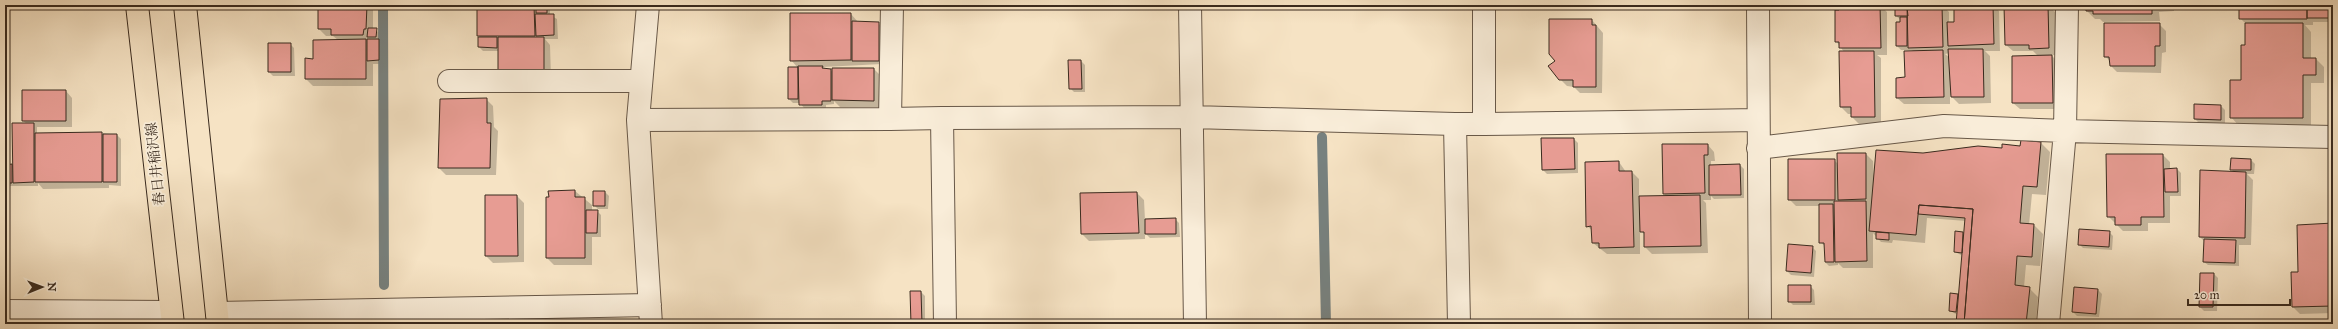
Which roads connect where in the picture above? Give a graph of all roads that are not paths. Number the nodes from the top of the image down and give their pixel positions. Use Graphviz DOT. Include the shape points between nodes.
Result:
graph roads {
  1 [pos="137,5"];
  2 [pos="185,5"];
  3 [pos="648,5"];
  4 [pos="892,5"];
  5 [pos="1190,5"];
  6 [pos="1484,5"];
  7 [pos="1758,5"];
  8 [pos="2067,5"];
  9 [pos="449,81"];
  10 [pos="641,81"];
  11 [pos="1192,117"];
  12 [pos="942,118"];
  13 [pos="890,119"];
  14 [pos="638,120"];
  15 [pos="1758,120"];
  16 [pos="1455,124"];
  17 [pos="1484,124"];
  18 [pos="2065,131"];
  19 [pos="2333,137"];
  20 [pos="1758,148"];
  21 [pos="5,311"];
  22 [pos="651,315"];
  23 [pos="172,318"];
  24 [pos="218,319"];
  25 [pos="945,324"];
  26 [pos="1195,324"];
  27 [pos="1459,324"];
  28 [pos="1760,324"];
  29 [pos="2048,324"];
  1 -- 23 [label="main road, 春日井稲沢線"];
  2 -- 24 [label="main road"];
  3 -- 10 [label="street"];
  4 -- 13 [label="street"];
  5 -- 11 [label="street"];
  6 -- 17 [label="street"];
  7 -- 15 [label="street"];
  8 -- 18 [label="street"];
  9 -- 10 [label="street"];
  10 -- 14 [label="street"];
  11 -- 12 [label="street"];
  11 -- 16 [label="street"];
  11 -- 26 [label="street"];
  12 -- 13 [label="street"];
  12 -- 25 [label="street"];
  13 -- 14 [label="street"];
  14 -- 22 [label="street"];
  15 -- 17 [label="street"];
  15 -- 20 [label="street"];
  16 -- 17 [label="street"];
  16 -- 27 [label="street"];
  18 -- 19 [label="street"];
  18 -- 20 [label="street" via="1944,126"];
  18 -- 29 [label="street"];
  20 -- 28 [label="street"];
  21 -- 23 [label="street"];
  22 -- 24 [label="street"];
}
